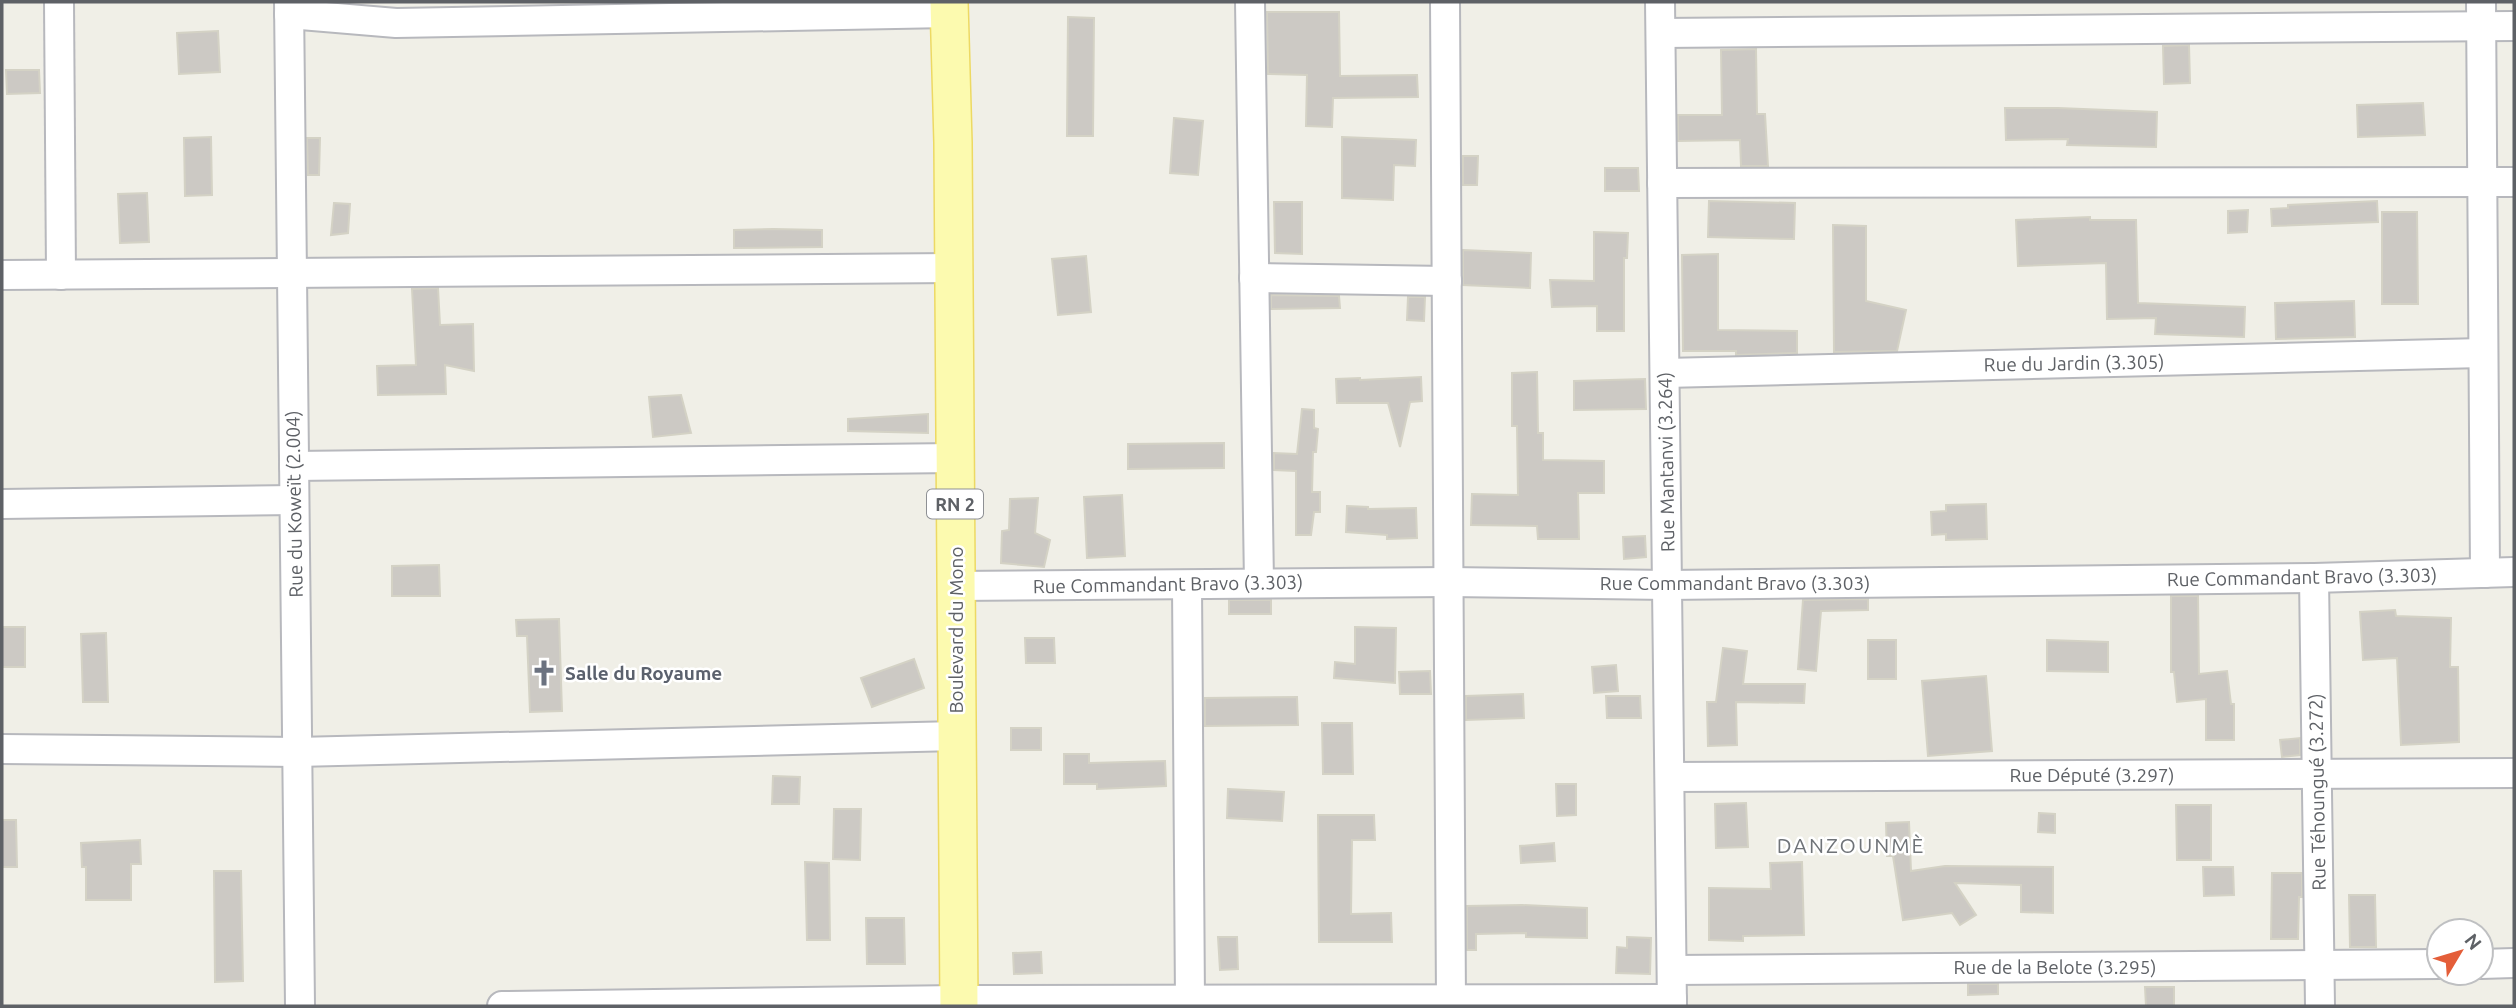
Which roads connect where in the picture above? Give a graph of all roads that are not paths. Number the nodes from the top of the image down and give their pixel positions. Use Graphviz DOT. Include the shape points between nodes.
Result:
graph roads {
  1 [pos="59,2"];
  2 [pos="1250,2"];
  3 [pos="1445,2"];
  4 [pos="1660,2"];
  5 [pos="955,5"];
  6 [pos="289,8"];
  7 [pos="708,10"];
  8 [pos="526,11"];
  9 [pos="2482,14"];
  10 [pos="2514,26"];
  11 [pos="1661,33"];
  12 [pos="2482,182"];
  13 [pos="2514,182"];
  14 [pos="1662,183"];
  15 [pos="954,268"];
  16 [pos="292,273"];
  17 [pos="2,275"];
  18 [pos="61,275"];
  19 [pos="1254,278"];
  20 [pos="1447,281"];
  21 [pos="2483,353"];
  22 [pos="1665,373"];
  23 [pos="955,458"];
  24 [pos="294,466"];
  25 [pos="294,500"];
  26 [pos="2,504"];
  27 [pos="2514,572"];
  28 [pos="2485,573"];
  29 [pos="2314,578"];
  30 [pos="1449,582"];
  31 [pos="1259,583"];
  32 [pos="1667,585"];
  33 [pos="963,586"];
  34 [pos="1187,586"];
  35 [pos="957,736"];
  36 [pos="2,749"];
  37 [pos="297,752"];
  38 [pos="2514,773"];
  39 [pos="2318,774"];
  40 [pos="1670,777"];
  41 [pos="2514,963"];
  42 [pos="2425,964"];
  43 [pos="2495,964"];
  44 [pos="2319,965"];
  45 [pos="1672,970"];
  46 [pos="1189,1001"];
  47 [pos="1451,1001"];
  48 [pos="967,1003"];
  49 [pos="1672,1003"];
  50 [pos="300,1006"];
  51 [pos="502,1006"];
  52 [pos="2320,1006"];
  1 -- 18 [label="street"];
  2 -- 19 [label="street"];
  3 -- 20 [label="street"];
  4 -- 11 [label="street, Rue Mantanvi (3.264)"];
  5 -- 7 [label="street"];
  5 -- 15 [label="main road, Boulevard du Mono / RN 2"];
  5 -- 33 [label="main road, Boulevard du Mono / RN 2"];
  6 -- 8 [label="street" via="396,23"];
  6 -- 16 [label="street, Rue du Koweït (2.004)"];
  7 -- 8 [label="street"];
  9 -- 10 [label="street"];
  9 -- 11 [label="street"];
  9 -- 12 [label="street"];
  11 -- 14 [label="street, Rue Mantanvi (3.264)"];
  12 -- 13 [label="street"];
  12 -- 14 [label="street"];
  12 -- 21 [label="street"];
  14 -- 22 [label="street, Rue Mantanvi (3.264)"];
  15 -- 16 [label="street"];
  15 -- 23 [label="main road, Boulevard du Mono / RN 2"];
  16 -- 18 [label="street"];
  16 -- 24 [label="street, Rue du Koweït (2.004)"];
  17 -- 18 [label="street"];
  19 -- 20 [label="street"];
  19 -- 31 [label="street"];
  20 -- 30 [label="street"];
  21 -- 22 [label="street, Rue du Jardin (3.305)"];
  21 -- 28 [label="street"];
  22 -- 32 [label="street, Rue Mantanvi (3.264)"];
  23 -- 24 [label="street"];
  23 -- 33 [label="main road, Boulevard du Mono / RN 2"];
  24 -- 25 [label="street, Rue du Koweït (2.004)"];
  25 -- 26 [label="street"];
  25 -- 37 [label="street, Rue du Koweït (2.004)"];
  27 -- 28 [label="street, Rue Commandant Bravo (3.303)"];
  28 -- 29 [label="street, Rue Commandant Bravo (3.303)"];
  29 -- 32 [label="street, Rue Commandant Bravo (3.303)"];
  29 -- 39 [label="street, Rue Téhoungué (3.272)"];
  30 -- 31 [label="street, Rue Commandant Bravo (3.303)"];
  30 -- 32 [label="street, Rue Commandant Bravo (3.303)"];
  30 -- 47 [label="street"];
  31 -- 34 [label="street, Rue Commandant Bravo (3.303)"];
  32 -- 40 [label="street, Rue Mantanvi (3.264)"];
  33 -- 34 [label="street, Rue Commandant Bravo (3.303)"];
  33 -- 35 [label="main road, Boulevard du Mono / RN 2"];
  33 -- 48 [label="main road, Boulevard du Mono / RN 2"];
  34 -- 46 [label="street"];
  35 -- 37 [label="street"];
  35 -- 48 [label="main road, Boulevard du Mono / RN 2"];
  36 -- 37 [label="street"];
  37 -- 50 [label="street, Rue du Koweït (2.004)"];
  38 -- 39 [label="street, Rue Député (3.297)"];
  39 -- 40 [label="street, Rue Député (3.297)"];
  39 -- 44 [label="street, Rue Téhoungué (3.272)"];
  40 -- 45 [label="street, Rue Mantanvi (3.264)"];
  41 -- 43 [label="street"];
  42 -- 44 [label="street, Rue de la Belote (3.295)"];
  44 -- 45 [label="street, Rue de la Belote (3.295)"];
  44 -- 52 [label="street, Rue Téhoungué (3.272)"];
  45 -- 49 [label="street, Rue Mantanvi (3.264)"];
  46 -- 47 [label="street"];
  46 -- 48 [label="street"];
  47 -- 49 [label="street"];
  48 -- 51 [label="street"];
}
